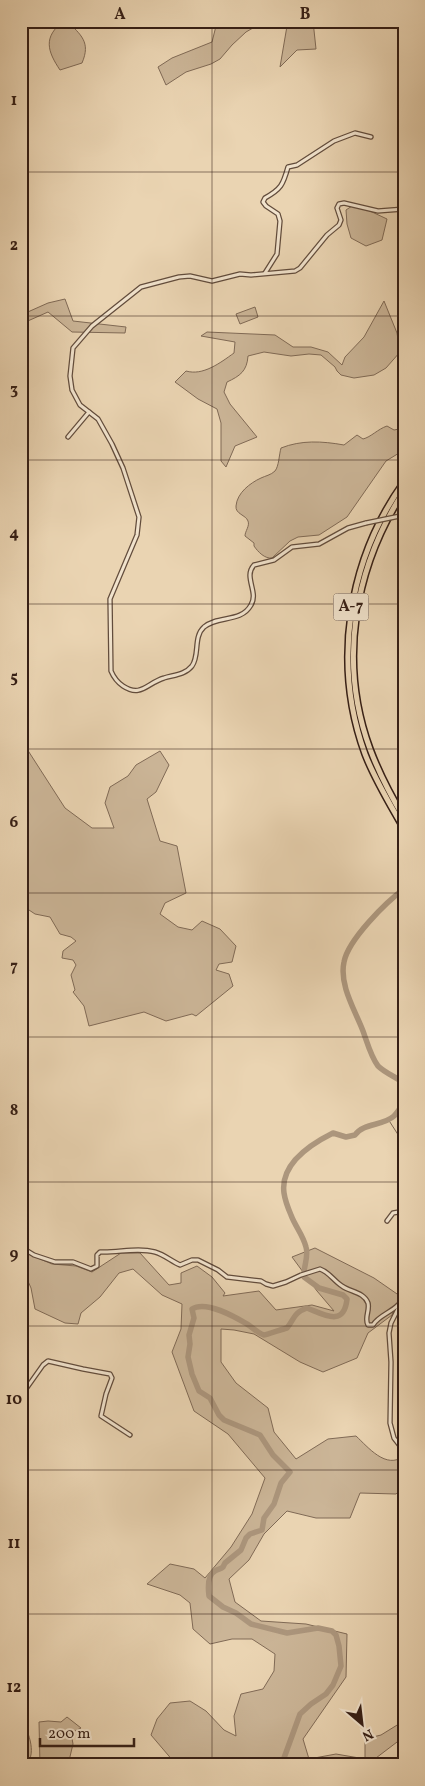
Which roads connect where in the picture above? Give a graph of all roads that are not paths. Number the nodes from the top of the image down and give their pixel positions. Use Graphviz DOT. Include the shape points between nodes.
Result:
graph roads {
  1 [pos="371,137"];
  2 [pos="404,209"];
  3 [pos="264,274"];
  4 [pos="89,412"];
  5 [pos="68,437"];
  6 [pos="404,482"];
  7 [pos="404,491"];
  8 [pos="402,516"];
  9 [pos="364,741"];
  10 [pos="404,818"];
  11 [pos="404,828"];
  12 [pos="404,1211"];
  13 [pos="387,1221"];
  14 [pos="21,1247"];
  15 [pos="21,1396"];
  16 [pos="130,1434"];
  17 [pos="404,1451"];
  1 -- 3 [label="street" via="356,133 334,141 297,165 288,167 282,185 263,202 278,214 280,221 277,254"];
  2 -- 3 [label="street" via="374,210 341,203 337,208 339,225 298,270"];
  3 -- 4 [label="street" via="240,274 212,282 178,276 135,290 90,328 73,349 72,390 80,405"];
  4 -- 5 [label="street"];
  4 -- 8 [label="street, bridge" via="99,421 124,468 139,517 136,535 110,604 111,671 116,680 129,690 138,691 191,667 203,628 240,615 252,604 250,573 254,565 274,560 292,547 319,544 348,528"];
  6 -- 9 [label="highway, A-7" via="369,544 352,603 348,666 354,712"];
  7 -- 9 [label="highway, A-7" via="371,555 359,595 353,643 354,674"];
  9 -- 10 [label="highway, A-7"];
  9 -- 11 [label="highway, A-7" via="379,784"];
  12 -- 13 [label="street" via="393,1213"];
  14 -- 17 [label="street" via="55,1262 73,1262 91,1269 97,1266 99,1252 154,1251 180,1265 198,1260 227,1277 261,1280 269,1285 323,1270 341,1286 366,1299 368,1326 400,1305 389,1333 390,1423 394,1438"];
  15 -- 16 [label="street" via="48,1360 110,1374 112,1378 101,1416"];
}
